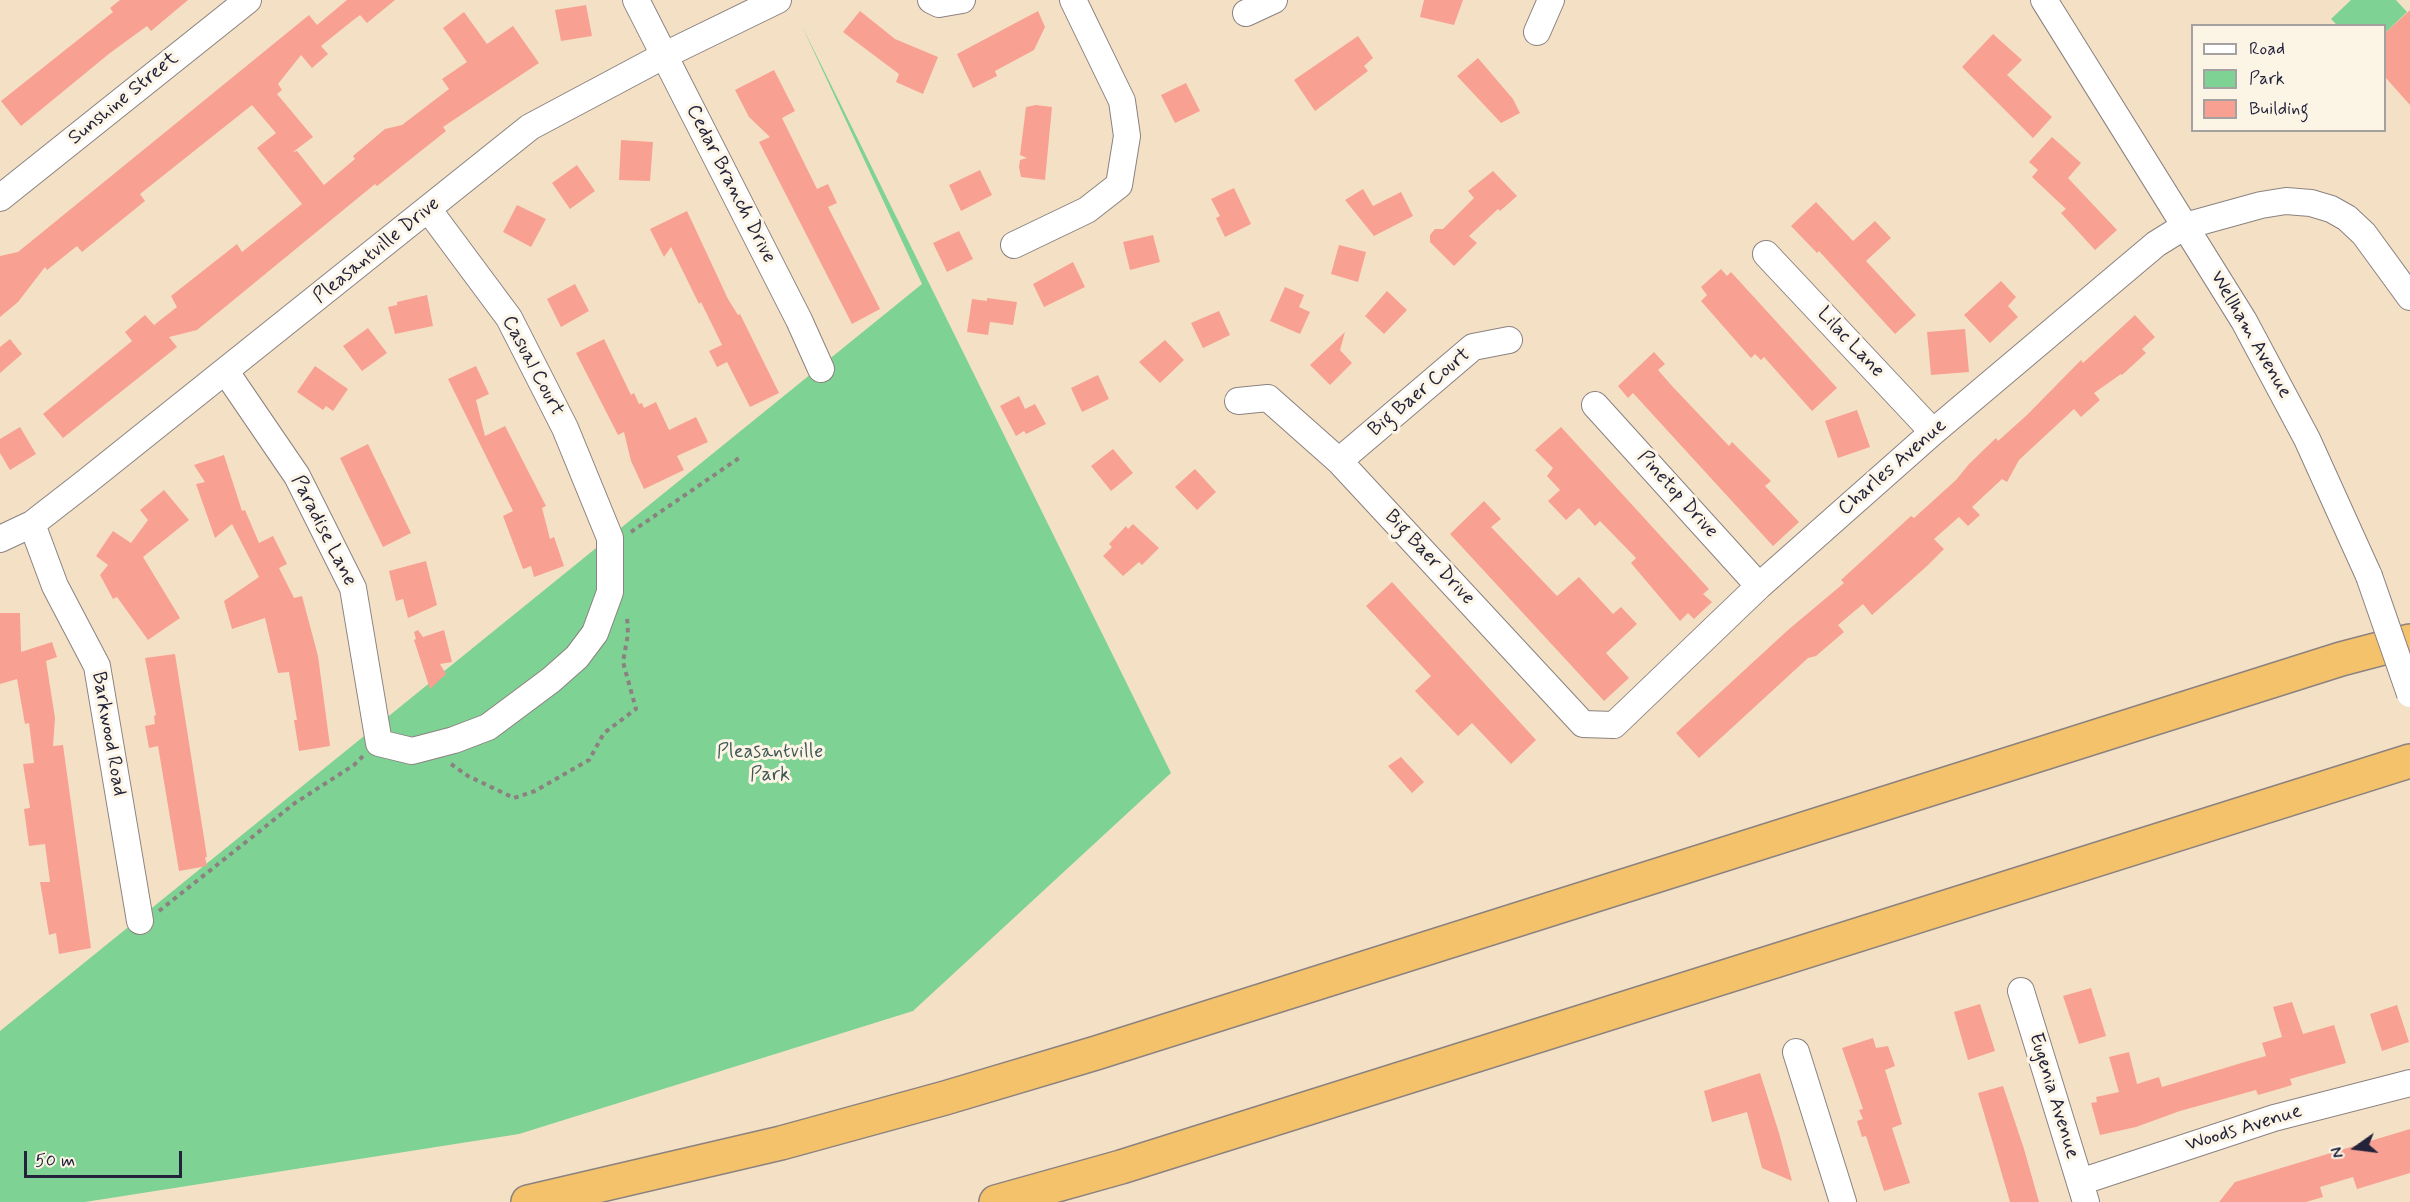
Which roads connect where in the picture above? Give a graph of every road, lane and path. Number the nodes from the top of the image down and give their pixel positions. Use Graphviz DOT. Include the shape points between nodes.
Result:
graph roads {
  1 [pos="248,0"];
  2 [pos="636,0"];
  3 [pos="778,0"];
  4 [pos="931,0"];
  5 [pos="962,0"];
  6 [pos="1073,0"];
  7 [pos="1274,0"];
  8 [pos="1551,0"];
  9 [pos="2055,3"];
  10 [pos="1246,13"];
  11 [pos="1537,32"];
  12 [pos="665,55"];
  13 [pos="0,198"];
  14 [pos="428,209"];
  15 [pos="2185,226"];
  16 [pos="1014,245"];
  17 [pos="1766,254"];
  18 [pos="2410,297"];
  19 [pos="1509,340"];
  20 [pos="821,369"];
  21 [pos="226,372"];
  22 [pos="1238,401"];
  23 [pos="1594,405"];
  24 [pos="1933,432"];
  25 [pos="1339,461"];
  26 [pos="32,524"];
  27 [pos="0,539"];
  28 [pos="1759,586"];
  29 [pos="2410,641"];
  30 [pos="2410,694"];
  31 [pos="1614,725"];
  32 [pos="379,743"];
  33 [pos="2410,761"];
  34 [pos="140,921"];
  35 [pos="2021,991"];
  36 [pos="1796,1052"];
  37 [pos="2410,1083"];
  38 [pos="2083,1192"];
  39 [pos="528,1202"];
  40 [pos="996,1202"];
  41 [pos="1843,1202"];
  1 -- 13 [label="street, Sunshine Street"];
  2 -- 12 [label="street, Cedar Branch Drive"];
  3 -- 12 [label="street, Pleasantville Drive"];
  4 -- 5 [label="street" via="939,4"];
  6 -- 16 [label="street" via="1122,101 1127,136 1119,185 1084,211"];
  7 -- 10 [label="street"];
  8 -- 11 [label="street"];
  9 -- 15 [label="street, Wellham Avenue"];
  12 -- 14 [label="street, Pleasantville Drive" via="530,127"];
  12 -- 20 [label="street, Cedar Branch Drive"];
  14 -- 21 [label="street, Pleasantville Drive"];
  14 -- 32 [label="street, Casual Court" via="509,318 565,428 610,538 610,592 595,633 577,657 488,728 412,751"];
  15 -- 18 [label="street, Charles Avenue" via="2261,204 2286,201 2331,209 2364,234"];
  15 -- 24 [label="street, Charles Avenue" via="2156,244"];
  15 -- 30 [label="street, Wellham Avenue, bridge" via="2244,321 2327,480 2369,576"];
  17 -- 24 [label="street, Lilac Lane"];
  19 -- 25 [label="street, Big Baer Court" via="1473,347"];
  21 -- 26 [label="street, Pleasantville Drive"];
  21 -- 32 [label="street, Paradise Lane" via="297,476 353,588"];
  22 -- 25 [label="street, Big Baer Drive" via="1268,398"];
  23 -- 28 [label="street, Pinetop Drive"];
  24 -- 28 [label="street, Charles Avenue"];
  25 -- 31 [label="street, Big Baer Drive" via="1582,724"];
  26 -- 27 [label="street, Pleasantville Drive"];
  26 -- 34 [label="street, Barkwood Road" via="55,586 97,666"];
  28 -- 31 [label="street, Charles Avenue"];
  29 -- 39 [label="highway" via="2341,659 956,1095 781,1143"];
  32 -- 34 [label="path" via="354,765 295,803 158,912"];
  33 -- 40 [label="highway" via="1120,1167"];
  35 -- 38 [label="street, Eugenia Avenue"];
  36 -- 41 [label="street"];
  37 -- 38 [label="street, Woods Avenue" via="2274,1118"];
}
